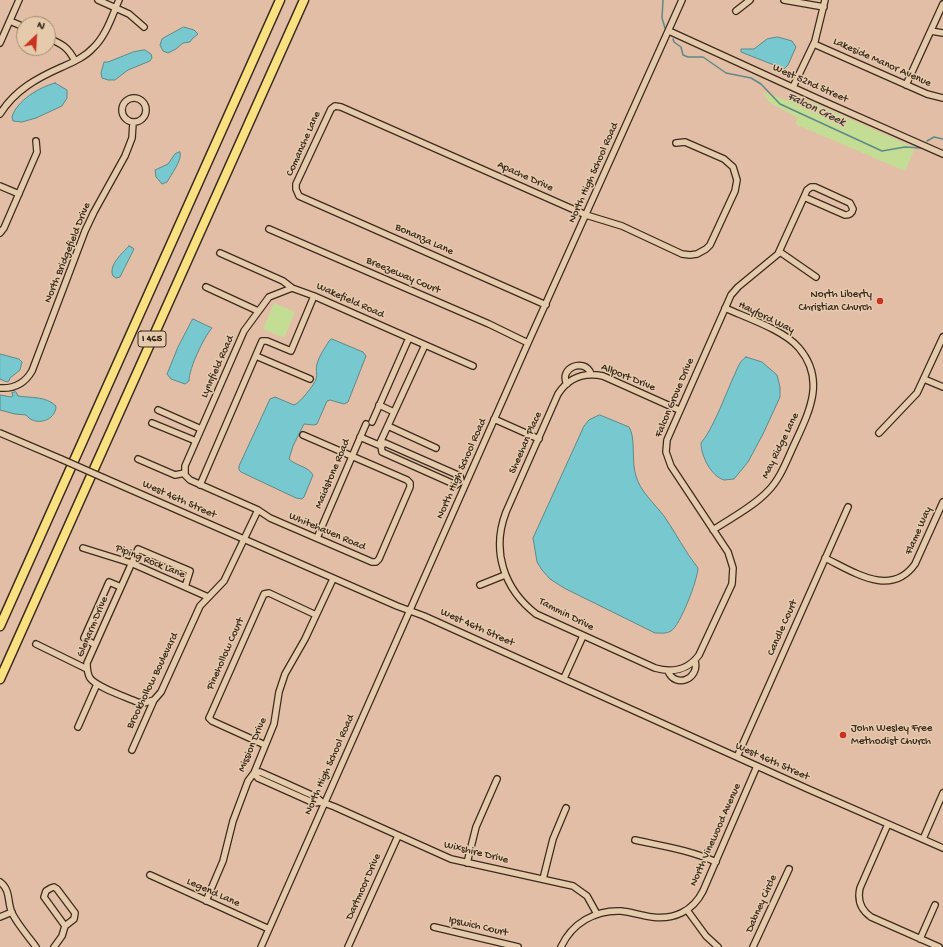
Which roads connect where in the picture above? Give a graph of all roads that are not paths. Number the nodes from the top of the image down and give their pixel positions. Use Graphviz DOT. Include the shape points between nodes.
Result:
graph roads {
  1 [pos="19,0"];
  2 [pos="98,0"];
  3 [pos="119,0"];
  4 [pos="280,0"];
  5 [pos="304,0"];
  6 [pos="682,0"];
  7 [pos="750,0"];
  8 [pos="784,0"];
  9 [pos="826,0"];
  10 [pos="943,4"];
  11 [pos="824,7"];
  12 [pos="116,8"];
  13 [pos="736,11"];
  14 [pos="10,21"];
  15 [pos="16,24"];
  16 [pos="144,27"];
  17 [pos="669,31"];
  18 [pos="931,31"];
  19 [pos="943,34"];
  20 [pos="56,41"];
  21 [pos="0,43"];
  22 [pos="814,44"];
  23 [pos="75,61"];
  24 [pos="906,85"];
  25 [pos="793,87"];
  26 [pos="943,98"];
  27 [pos="335,106"];
  28 [pos="0,114"];
  29 [pos="133,122"];
  30 [pos="36,141"];
  31 [pos="676,143"];
  32 [pos="943,154"];
  33 [pos="0,186"];
  34 [pos="296,192"];
  35 [pos="19,194"];
  36 [pos="804,197"];
  37 [pos="586,215"];
  38 [pos="268,229"];
  39 [pos="0,233"];
  40 [pos="780,252"];
  41 [pos="220,254"];
  42 [pos="816,277"];
  43 [pos="206,287"];
  44 [pos="292,288"];
  45 [pos="314,296"];
  46 [pos="546,305"];
  47 [pos="725,308"];
  48 [pos="258,311"];
  49 [pos="943,337"];
  50 [pos="408,338"];
  51 [pos="528,343"];
  52 [pos="424,345"];
  53 [pos="256,356"];
  54 [pos="473,366"];
  55 [pos="581,366"];
  56 [pos="810,366"];
  57 [pos="592,374"];
  58 [pos="583,375"];
  59 [pos="310,379"];
  60 [pos="924,379"];
  61 [pos="567,384"];
  62 [pos="943,387"];
  63 [pos="0,388"];
  64 [pos="379,405"];
  65 [pos="158,410"];
  66 [pos="680,410"];
  67 [pos="394,412"];
  68 [pos="494,420"];
  69 [pos="152,423"];
  70 [pos="388,426"];
  71 [pos="201,429"];
  72 [pos="0,433"];
  73 [pos="879,433"];
  74 [pos="303,435"];
  75 [pos="360,437"];
  76 [pos="539,439"];
  77 [pos="196,441"];
  78 [pos="380,446"];
  79 [pos="436,448"];
  80 [pos="352,456"];
  81 [pos="138,458"];
  82 [pos="423,460"];
  83 [pos="419,468"];
  84 [pos="185,473"];
  85 [pos="464,482"];
  86 [pos="200,485"];
  87 [pos="943,502"];
  88 [pos="848,507"];
  89 [pos="258,510"];
  90 [pos="506,513"];
  91 [pos="713,530"];
  92 [pos="316,538"];
  93 [pos="244,540"];
  94 [pos="83,548"];
  95 [pos="826,558"];
  96 [pos="131,563"];
  97 [pos="505,575"];
  98 [pos="333,578"];
  99 [pos="480,585"];
  100 [pos="121,587"];
  101 [pos="185,587"];
  102 [pos="208,597"];
  103 [pos="410,610"];
  104 [pos="316,615"];
  105 [pos="0,626"];
  106 [pos="583,636"];
  107 [pos="36,644"];
  108 [pos="95,645"];
  109 [pos="695,661"];
  110 [pos="87,669"];
  111 [pos="668,671"];
  112 [pos="564,678"];
  113 [pos="0,679"];
  114 [pos="97,684"];
  115 [pos="154,700"];
  116 [pos="78,727"];
  117 [pos="265,745"];
  118 [pos="132,750"];
  119 [pos="737,757"];
  120 [pos="758,766"];
  121 [pos="254,773"];
  122 [pos="497,779"];
  123 [pos="943,793"];
  124 [pos="323,803"];
  125 [pos="566,808"];
  126 [pos="888,824"];
  127 [pos="398,836"];
  128 [pos="923,839"];
  129 [pos="634,840"];
  130 [pos="943,848"];
  131 [pos="716,862"];
  132 [pos="467,863"];
  133 [pos="789,869"];
  134 [pos="150,875"];
  135 [pos="543,879"];
  136 [pos="0,882"];
  137 [pos="206,901"];
  138 [pos="935,904"];
  139 [pos="687,910"];
  140 [pos="12,912"];
  141 [pos="597,914"];
  142 [pos="0,917"];
  143 [pos="65,926"];
  144 [pos="434,927"];
  145 [pos="268,929"];
  146 [pos="920,938"];
  147 [pos="57,946"];
  148 [pos="36,947"];
  149 [pos="261,947"];
  150 [pos="348,947"];
  151 [pos="518,947"];
  152 [pos="561,947"];
  153 [pos="718,947"];
  154 [pos="753,947"];
  155 [pos="939,947"];
  1 -- 14 [label="street"];
  2 -- 12 [label="street"];
  3 -- 12 [label="street"];
  4 -- 105 [label="highway, I 465"];
  5 -- 113 [label="highway, I 465"];
  6 -- 17 [label="street, North High School Road"];
  7 -- 13 [label="street"];
  8 -- 11 [label="street"];
  9 -- 11 [label="street"];
  10 -- 18 [label="street"];
  11 -- 22 [label="street"];
  12 -- 16 [label="street" via="129,14"];
  12 -- 23 [label="street" via="98,44"];
  14 -- 15 [label="street"];
  14 -- 21 [label="street"];
  17 -- 25 [label="street, West 52nd Street"];
  17 -- 37 [label="street, North High School Road"];
  18 -- 19 [label="street"];
  18 -- 24 [label="street"];
  20 -- 23 [label="street" via="68,48"];
  22 -- 24 [label="street, Lakeside Manor Avenue"];
  22 -- 25 [label="street"];
  23 -- 28 [label="street" via="30,82 14,96"];
  24 -- 26 [label="street, Lakeside Manor Avenue"];
  25 -- 32 [label="street, West 52nd Street"];
  27 -- 34 [label="street, Comanche Lane" via="328,114 296,184"];
  27 -- 37 [label="street, Apache Drive"];
  29 -- 29 [label="street" via="123,116 123,104 129,99 137,99 146,106 146,114 141,121"];
  29 -- 63 [label="street, North Bridgefield Drive" via="132,138 125,156 85,231 32,371 23,382 14,387"];
  30 -- 35 [label="street" via="37,152"];
  31 -- 37 [label="street, Apache Drive" via="685,142 724,159 736,174 735,189 707,248 697,254 685,254 622,226"];
  33 -- 35 [label="street"];
  34 -- 46 [label="street, Bonanza Lane" via="300,197"];
  35 -- 39 [label="street"];
  36 -- 36 [label="street" via="808,189 815,187 850,203 853,211 845,215"];
  36 -- 40 [label="street, Falcon Grove Drive"];
  37 -- 46 [label="street, North High School Road"];
  38 -- 51 [label="street, Breezeway Court"];
  40 -- 42 [label="street"];
  40 -- 47 [label="street, Falcon Grove Drive" via="735,290"];
  41 -- 44 [label="street, Wakefield Road" via="283,281"];
  43 -- 48 [label="street"];
  44 -- 45 [label="street, Wakefield Road"];
  44 -- 48 [label="street, Lynnfield Road" via="270,296"];
  45 -- 50 [label="street, Wakefield Road"];
  45 -- 53 [label="street" via="291,351 264,340"];
  46 -- 51 [label="street, North High School Road"];
  47 -- 56 [label="street, Hayford Way" via="786,336 800,348"];
  47 -- 66 [label="street, Falcon Grove Drive"];
  48 -- 71 [label="street, Lynnfield Road" via="244,331"];
  49 -- 60 [label="street"];
  50 -- 52 [label="street, Wakefield Road"];
  50 -- 64 [label="street"];
  51 -- 68 [label="street, North High School Road"];
  52 -- 54 [label="street, Wakefield Road"];
  52 -- 67 [label="street"];
  53 -- 59 [label="street"];
  53 -- 86 [label="street"];
  55 -- 57 [label="street, Allport Drive" via="587,367"];
  55 -- 61 [label="street, Sheehan Place" via="574,366 567,372 564,379"];
  56 -- 91 [label="street, May Ridge Lane" via="814,388 810,407 780,475 762,497"];
  57 -- 58 [label="street, Allport Drive"];
  57 -- 66 [label="street, Allport Drive" via="603,376"];
  58 -- 61 [label="street, Sheehan Place"];
  60 -- 62 [label="street"];
  60 -- 73 [label="street" via="913,397"];
  61 -- 76 [label="street, Sheehan Place" via="558,394"];
  64 -- 67 [label="street"];
  64 -- 75 [label="street"];
  65 -- 71 [label="street"];
  66 -- 91 [label="street, Falcon Grove Drive" via="667,440 666,452 671,466"];
  67 -- 70 [label="street"];
  68 -- 76 [label="street"];
  68 -- 85 [label="street, North High School Road"];
  69 -- 77 [label="street"];
  70 -- 78 [label="street"];
  70 -- 79 [label="street"];
  71 -- 77 [label="street, Lynnfield Road"];
  72 -- 93 [label="street, West 46th Street, bridge"];
  74 -- 80 [label="street"];
  75 -- 78 [label="street, Maidstone Road"];
  75 -- 80 [label="street, Maidstone Road"];
  76 -- 90 [label="street, Sheehan Place"];
  77 -- 84 [label="street, Lynnfield Road" via="185,466"];
  78 -- 82 [label="street, Maidstone Road" via="385,443"];
  78 -- 83 [label="street, Maidstone Road" via="382,452"];
  80 -- 92 [label="street, Maidstone Road"];
  80 -- 92 [label="street, Whitehaven Road" via="410,483 379,559 372,562"];
  81 -- 84 [label="street" via="175,475"];
  82 -- 83 [label="street"];
  82 -- 85 [label="street, Maidstone Road" via="460,476"];
  83 -- 85 [label="street, Maidstone Road" via="456,485"];
  84 -- 86 [label="street, Whitehaven Road" via="190,480"];
  85 -- 103 [label="street, North High School Road"];
  86 -- 89 [label="street, Whitehaven Road"];
  87 -- 95 [label="street, Flame Way" via="915,564 901,578 877,581"];
  88 -- 95 [label="street, Candle Court"];
  89 -- 92 [label="street, Whitehaven Road"];
  89 -- 93 [label="street"];
  90 -- 97 [label="street, Tammin Drive" via="500,544"];
  91 -- 109 [label="street, Falcon Grove Drive" via="730,556 734,568 733,578 702,651"];
  93 -- 98 [label="street, West 46th Street"];
  93 -- 102 [label="street, Brookhollow Boulevard" via="224,581"];
  94 -- 96 [label="street, Piping Rock Lane"];
  95 -- 119 [label="street, Candle Court"];
  96 -- 100 [label="street, Glenarm Drive"];
  96 -- 101 [label="street, Piping Rock Lane"];
  96 -- 101 [label="street, Glenarm Drive" via="138,549 190,571"];
  97 -- 99 [label="street"];
  97 -- 106 [label="street, Tammin Drive" via="517,596 531,610"];
  98 -- 103 [label="street, West 46th Street"];
  98 -- 104 [label="street, Mission Drive"];
  100 -- 108 [label="street, Glenarm Drive"];
  100 -- 108 [label="street" via="109,582 84,638"];
  101 -- 102 [label="street, Piping Rock Lane"];
  102 -- 115 [label="street, Brookhollow Boulevard" via="200,606 162,692"];
  103 -- 112 [label="street, West 46th Street"];
  103 -- 124 [label="street, North High School Road"];
  104 -- 117 [label="street, Mission Drive" via="286,674 274,724"];
  104 -- 117 [label="street, Pinehollow Court" via="269,593 264,594 210,716 212,721"];
  106 -- 111 [label="street, Tammin Drive" via="655,668"];
  106 -- 112 [label="street"];
  107 -- 110 [label="street"];
  108 -- 110 [label="street, Glenarm Drive"];
  109 -- 111 [label="street" via="684,668"];
  109 -- 111 [label="street, Falcon Grove Drive" via="694,674 686,680 676,680"];
  110 -- 114 [label="street, Glenarm Drive" via="91,679"];
  112 -- 119 [label="street, West 46th Street"];
  114 -- 115 [label="street" via="137,702"];
  114 -- 116 [label="street"];
  115 -- 118 [label="street, Brookhollow Boulevard"];
  117 -- 121 [label="street, Mission Drive"];
  119 -- 120 [label="street, West 46th Street"];
  120 -- 126 [label="street, West 46th Street"];
  120 -- 131 [label="street, North Vinewood Avenue"];
  121 -- 124 [label="street, Wixshire Drive" via="258,778 307,800"];
  121 -- 137 [label="street, Mission Drive" via="245,788 223,861"];
  122 -- 132 [label="street" via="478,823"];
  123 -- 128 [label="street"];
  124 -- 127 [label="street, Wixshire Drive"];
  124 -- 145 [label="street, North High School Road"];
  125 -- 135 [label="street" via="553,839"];
  126 -- 128 [label="street, West 46th Street"];
  126 -- 146 [label="street" via="860,888 860,904 871,917"];
  127 -- 132 [label="street, Wixshire Drive" via="438,854"];
  127 -- 150 [label="street, Dartmoor Drive"];
  128 -- 130 [label="street, West 46th Street"];
  129 -- 131 [label="street" via="676,848"];
  131 -- 139 [label="street, North Vinewood Avenue" via="701,895"];
  132 -- 135 [label="street, Wixshire Drive"];
  133 -- 154 [label="street, Dabney Circle"];
  134 -- 137 [label="street, Legend Lane"];
  135 -- 141 [label="street, Wixshire Drive" via="580,890 592,902"];
  136 -- 140 [label="street" via="8,893"];
  137 -- 145 [label="street, Legend Lane"];
  138 -- 146 [label="street"];
  139 -- 141 [label="street, North Vinewood Avenue" via="661,918 622,911"];
  139 -- 153 [label="street"];
  140 -- 142 [label="street"];
  140 -- 148 [label="street"];
  141 -- 152 [label="street, North Vinewood Avenue" via="575,928"];
  143 -- 143 [label="street" via="74,920 75,913 56,889 50,888 44,897"];
  143 -- 147 [label="street"];
  144 -- 151 [label="street, Ipswich Court"];
  145 -- 149 [label="street, North High School Road"];
  146 -- 155 [label="street"];
}
